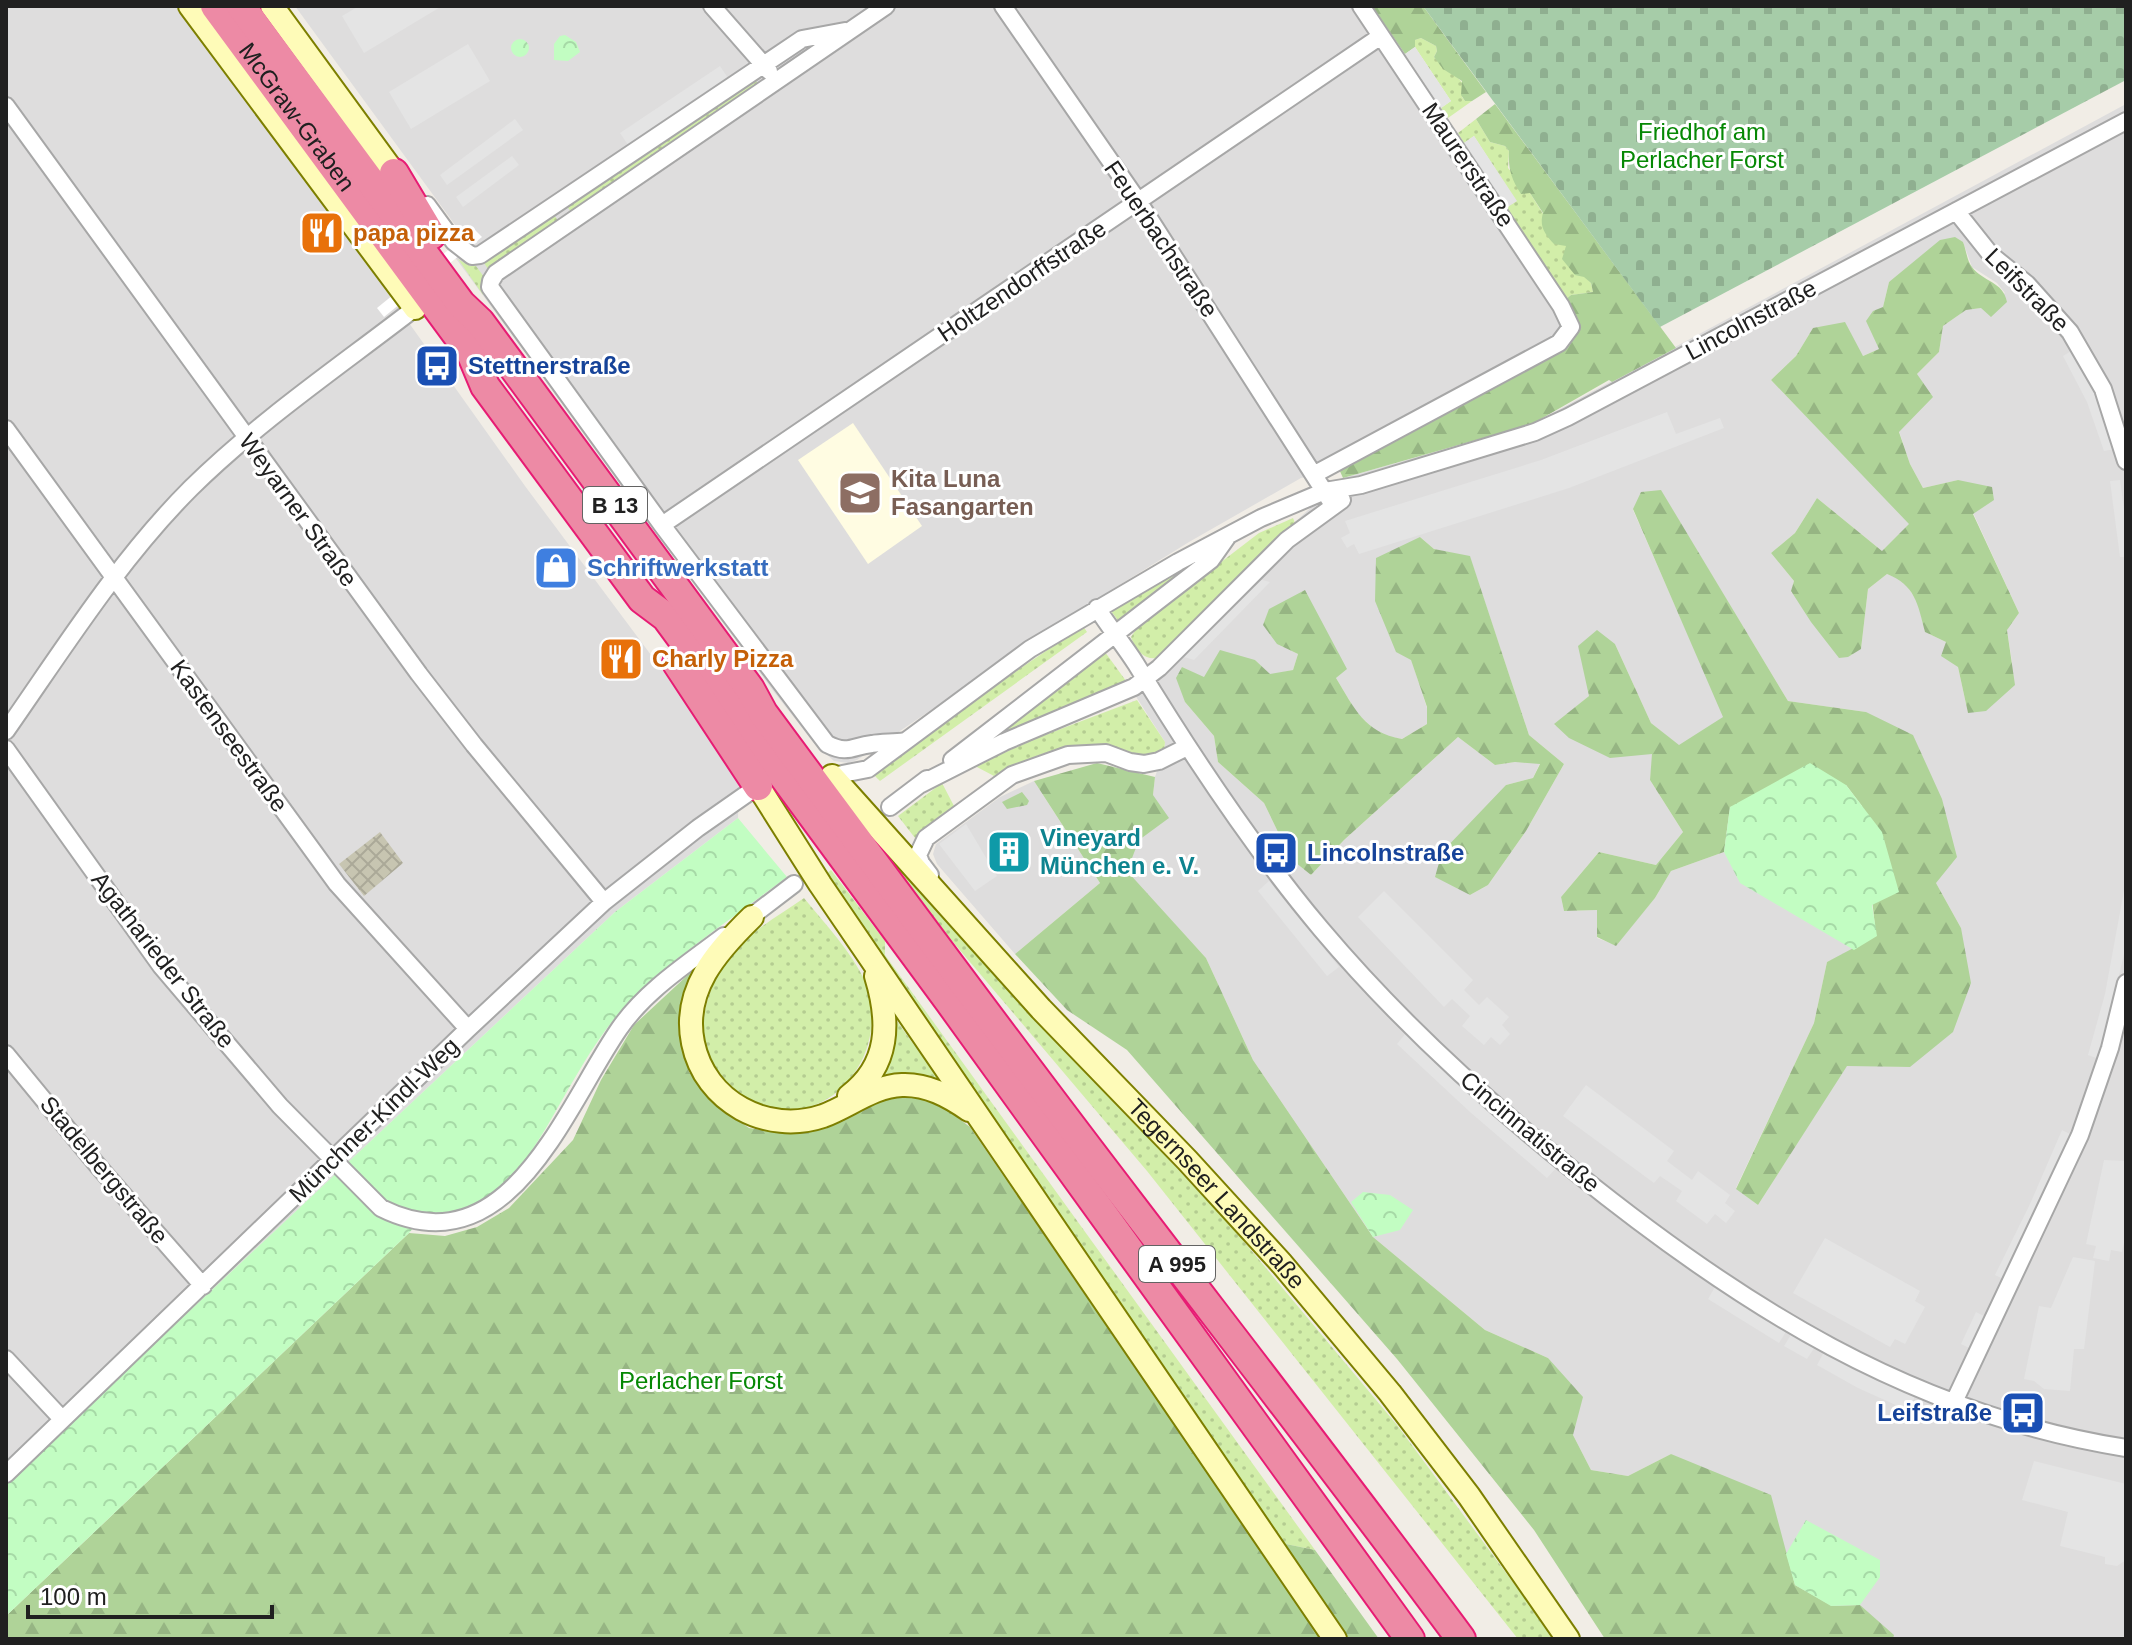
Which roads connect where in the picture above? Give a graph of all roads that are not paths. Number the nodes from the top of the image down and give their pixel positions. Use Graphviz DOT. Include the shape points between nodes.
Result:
graph roads {
  1 [pos="190,6"];
  2 [pos="215,6"];
  3 [pos="241,6"];
  4 [pos="272,6"];
  5 [pos="712,6"];
  6 [pos="886,6"];
  7 [pos="1003,6"];
  8 [pos="1361,6"];
  9 [pos="854,29"];
  10 [pos="1381,36"];
  11 [pos="765,64"];
  12 [pos="777,82"];
  13 [pos="6,106"];
  14 [pos="2126,121"];
  15 [pos="394,173"];
  16 [pos="1138,201"];
  17 [pos="1956,211"];
  18 [pos="415,308"];
  19 [pos="480,322"];
  20 [pos="485,386"];
  21 [pos="6,429"];
  22 [pos="246,437"];
  23 [pos="2126,461"];
  24 [pos="1315,474"];
  25 [pos="1329,498"];
  26 [pos="662,525"];
  27 [pos="1228,536"];
  28 [pos="114,576"];
  29 [pos="642,599"];
  30 [pos="1097,608"];
  31 [pos="1114,635"];
  32 [pos="1144,680"];
  33 [pos="742,699"];
  34 [pos="6,731"];
  35 [pos="905,741"];
  36 [pos="1187,747"];
  37 [pos="6,749"];
  38 [pos="832,776"];
  39 [pos="921,784"];
  40 [pos="758,786"];
  41 [pos="890,807"];
  42 [pos="794,884"];
  43 [pos="893,890"];
  44 [pos="940,894"];
  45 [pos="604,902"];
  46 [pos="752,917"];
  47 [pos="871,959"];
  48 [pos="2126,983"];
  49 [pos="468,1029"];
  50 [pos="6,1054"];
  51 [pos="975,1114"];
  52 [pos="822,1116"];
  53 [pos="332,1161"];
  54 [pos="203,1286"];
  55 [pos="6,1359"];
  56 [pos="1953,1404"];
  57 [pos="62,1419"];
  58 [pos="2126,1448"];
  59 [pos="6,1474"];
  60 [pos="1335,1639"];
  61 [pos="1410,1639"];
  62 [pos="1461,1639"];
  63 [pos="1568,1639"];
  1 -- 18 [label="main road"];
  2 -- 20 [label="highway, McGraw-Graben / B 13" via="472,355"];
  3 -- 19 [label="highway, McGraw-Graben / B 13" via="461,304"];
  4 -- 15 [label="main road"];
  5 -- 11 [label="street"];
  6 -- 9 [label="street"];
  7 -- 16 [label="street, Feuerbachstraße"];
  8 -- 10 [label="street, Maurerstraße"];
  9 -- 11 [label="street" via="802,39"];
  9 -- 12 [label="street"];
  10 -- 16 [label="street, Holtzendorffstraße"];
  10 -- 24 [label="street, Maurerstraße" via="1571,327 1559,343"];
  11 -- 12 [label="street"];
  11 -- 15 [label="street" via="477,256 462,251 409,179"];
  12 -- 26 [label="street" via="491,281 493,291"];
  13 -- 22 [label="street, Weyarner Straße"];
  14 -- 17 [label="street, Lincolnstraße"];
  15 -- 19 [label="highway" via="472,296"];
  16 -- 24 [label="street, Feuerbachstraße"];
  16 -- 26 [label="street, Holtzendorffstraße"];
  17 -- 23 [label="street, Leifstraße" via="1991,255 2027,284 2070,332 2103,389"];
  17 -- 25 [label="street, Lincolnstraße" via="1568,417"];
  18 -- 20 [label="highway" via="459,367"];
  18 -- 22 [label="street"];
  19 -- 33 [label="highway, B 13"];
  20 -- 29 [label="highway, B 13"];
  21 -- 28 [label="street, Kastenseestraße"];
  22 -- 28 [label="street" via="189,489"];
  22 -- 45 [label="street, Weyarner Straße" via="437,698"];
  24 -- 25 [label="street"];
  25 -- 27 [label="street, Lincolnstraße" via="1285,507"];
  25 -- 32 [label="street, Lincolnstraße"];
  26 -- 35 [label="street" via="827,744 846,751"];
  27 -- 30 [label="street, Lincolnstraße"];
  27 -- 31 [label="street, Lincolnstraße" via="1211,560"];
  28 -- 34 [label="street"];
  28 -- 49 [label="street, Kastenseestraße" via="337,884"];
  29 -- 33 [label="highway, B 13" via="666,617"];
  29 -- 40 [label="highway" via="653,629"];
  30 -- 31 [label="street, Cincinnatistraße"];
  30 -- 35 [label="street, Lincolnstraße" via="1030,649"];
  31 -- 32 [label="street, Cincinnatistraße"];
  31 -- 39 [label="street, Lincolnstraße"];
  32 -- 36 [label="street, Cincinnatistraße"];
  32 -- 39 [label="street, Lincolnstraße"];
  33 -- 38 [label="highway" via="773,705"];
  33 -- 43 [label="highway, B 13" via="763,713"];
  33 -- 61 [label="highway, A 995" via="949,1001"];
  35 -- 38 [label="street, Lincolnstraße" via="868,769"];
  36 -- 44 [label="street" via="1144,764 1106,753 1068,755 1012,775 926,838 918,855"];
  36 -- 56 [label="street, Cincinnatistraße" via="1322,930 1428,1044 1530,1135 1642,1225 1764,1309 1895,1381"];
  37 -- 53 [label="street, Agatharieder Straße" via="161,966"];
  38 -- 44 [label="main road, Tegernseer Landstraße"];
  39 -- 41 [label="street"];
  40 -- 45 [label="street, Münchner-Kindl-Weg"];
  40 -- 47 [label="main road"];
  42 -- 46 [label="street"];
  43 -- 62 [label="highway, A 995"];
  44 -- 63 [label="main road, Tegernseer Landstraße" via="1336,1328 1469,1496"];
  45 -- 49 [label="street, Münchner-Kindl-Weg"];
  46 -- 52 [label="main road" via="702,976 691,1025 696,1057 717,1090 747,1113 780,1122"];
  46 -- 53 [label="street" via="634,1010 550,1144 493,1204 456,1221 397,1216 381,1208"];
  47 -- 51 [label="main road"];
  47 -- 52 [label="main road" via="885,1018 878,1059 860,1088"];
  48 -- 56 [label="street" via="2080,1135"];
  49 -- 53 [label="street, Münchner-Kindl-Weg"];
  50 -- 54 [label="street, Stadelbergstraße"];
  51 -- 52 [label="main road" via="947,1095 901,1085 869,1093"];
  51 -- 60 [label="main road"];
  53 -- 54 [label="street, Münchner-Kindl-Weg"];
  54 -- 57 [label="street, Münchner-Kindl-Weg"];
  55 -- 57 [label="street"];
  56 -- 58 [label="street, Cincinnatistraße"];
  57 -- 59 [label="street, Münchner-Kindl-Weg"];
}
